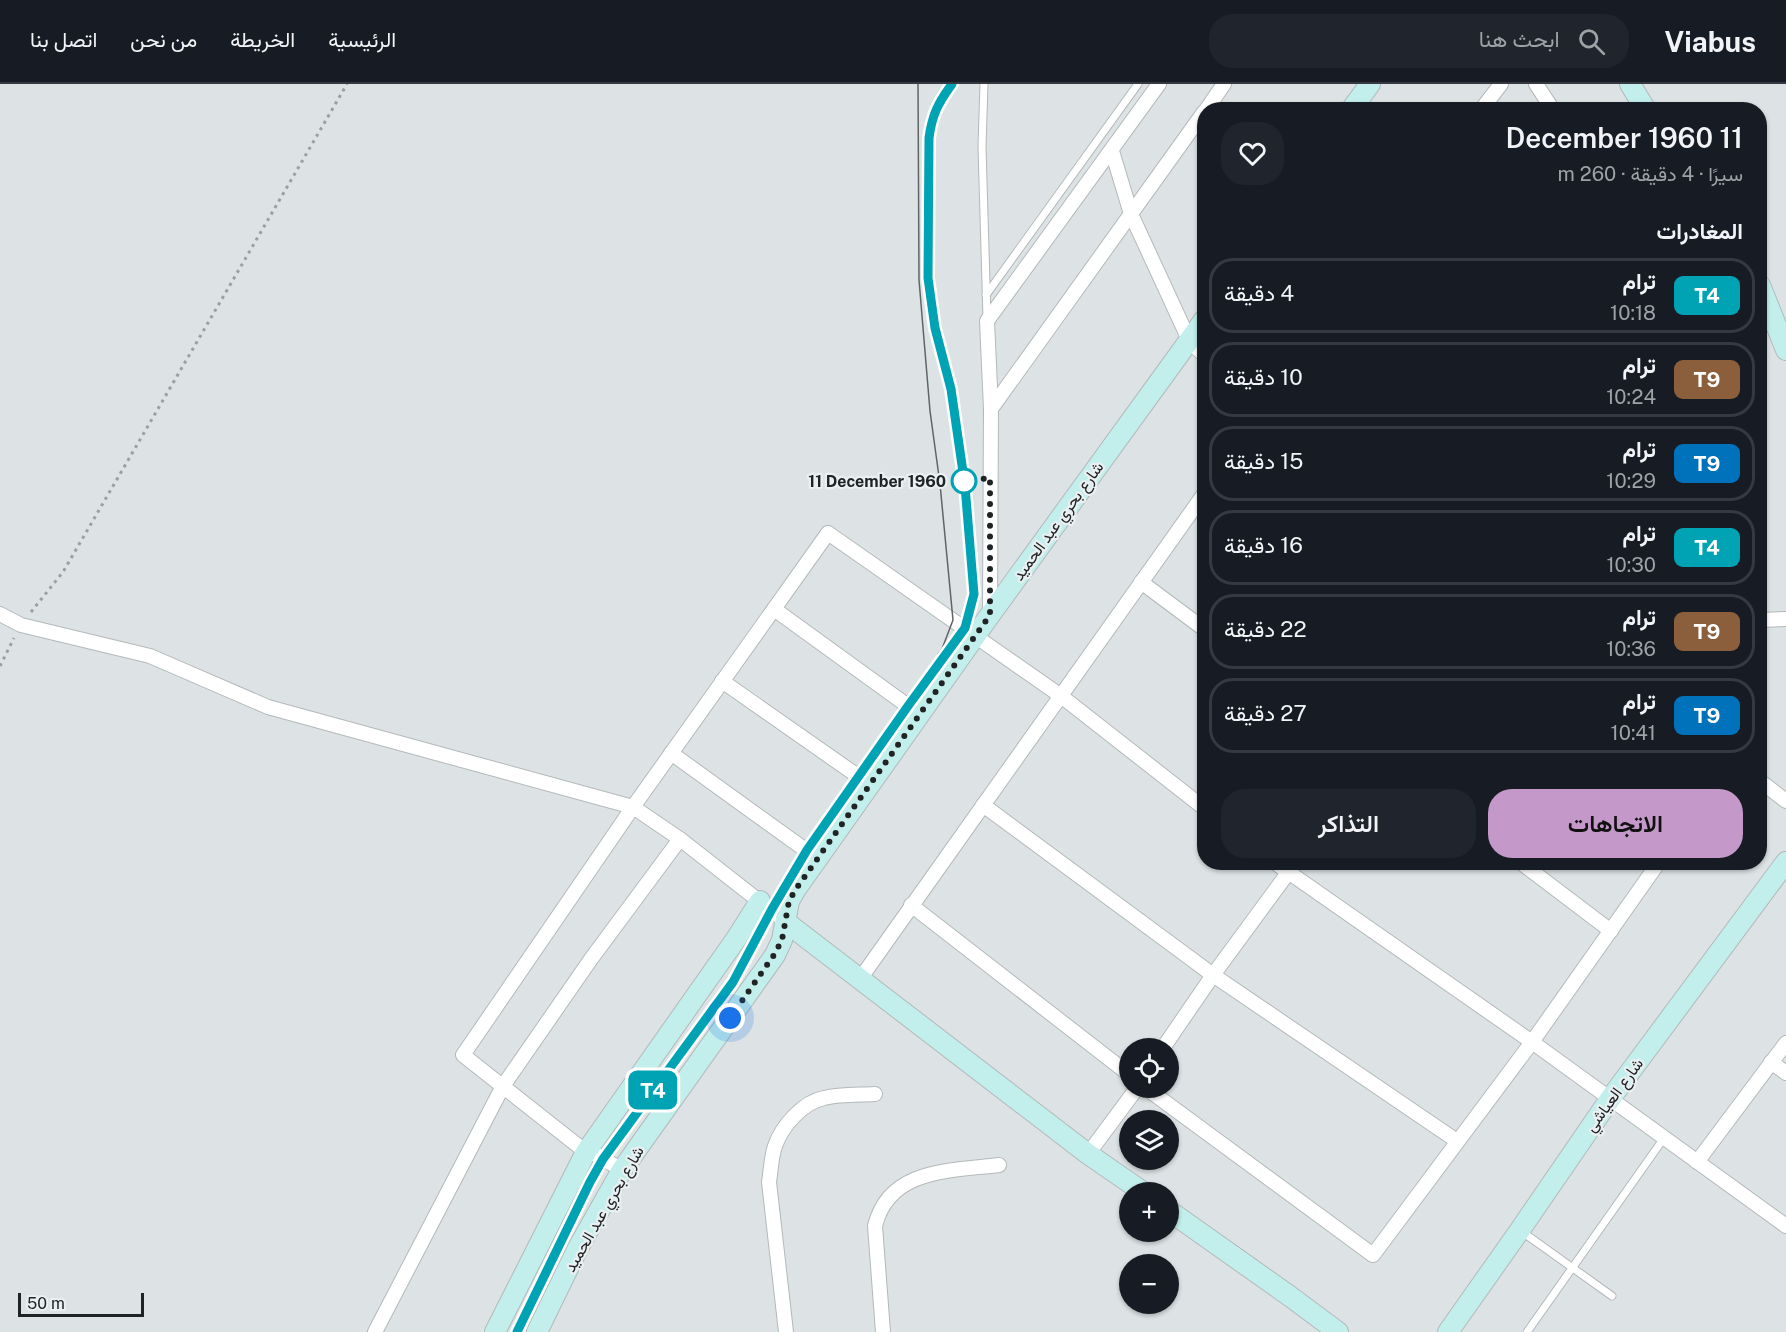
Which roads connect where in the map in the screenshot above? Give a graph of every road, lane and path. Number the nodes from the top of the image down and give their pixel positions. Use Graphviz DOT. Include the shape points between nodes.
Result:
graph roads {
  1 [pos="347,84"];
  2 [pos="984,84"];
  3 [pos="1138,84"];
  4 [pos="1159,84"];
  5 [pos="1224,84"];
  6 [pos="1370,84"];
  7 [pos="1501,84"];
  8 [pos="1536,84"];
  9 [pos="1630,84"];
  10 [pos="1211,102"];
  11 [pos="1357,102"];
  12 [pos="1487,102"];
  13 [pos="1548,102"];
  14 [pos="1641,102"];
  15 [pos="1197,122"];
  16 [pos="1112,151"];
  17 [pos="1131,214"];
  18 [pos="986,295"];
  19 [pos="1767,302"];
  20 [pos="987,321"];
  21 [pos="1197,331"];
  22 [pos="1190,342"];
  23 [pos="1197,348"];
  24 [pos="1786,350"];
  25 [pos="991,410"];
  26 [pos="1197,504"];
  27 [pos="1141,582"];
  28 [pos="774,609"];
  29 [pos="0,614"];
  30 [pos="990,615"];
  31 [pos="1786,619"];
  32 [pos="1767,620"];
  33 [pos="1197,624"];
  34 [pos="21,625"];
  35 [pos="975,636"];
  36 [pos="0,666"];
  37 [pos="723,681"];
  38 [pos="1061,696"];
  39 [pos="919,714"];
  40 [pos="671,753"];
  41 [pos="869,786"];
  42 [pos="1767,786"];
  43 [pos="1786,801"];
  44 [pos="1197,803"];
  45 [pos="983,805"];
  46 [pos="633,807"];
  47 [pos="680,839"];
  48 [pos="818,859"];
  49 [pos="1786,862"];
  50 [pos="1291,870"];
  51 [pos="1295,870"];
  52 [pos="1531,870"];
  53 [pos="1653,870"];
  54 [pos="760,901"];
  55 [pos="911,905"];
  56 [pos="787,923"];
  57 [pos="1611,931"];
  58 [pos="1213,975"];
  59 [pos="860,979"];
  60 [pos="1170,1038"];
  61 [pos="1532,1042"];
  62 [pos="1786,1043"];
  63 [pos="1771,1062"];
  64 [pos="1119,1066"];
  65 [pos="1786,1072"];
  66 [pos="503,1086"];
  67 [pos="875,1094"];
  68 [pos="1130,1098"];
  69 [pos="1160,1098"];
  70 [pos="1610,1099"];
  71 [pos="1664,1138"];
  72 [pos="1457,1141"];
  73 [pos="586,1152"];
  74 [pos="1088,1154"];
  75 [pos="1697,1162"];
  76 [pos="999,1165"];
  77 [pos="622,1170"];
  78 [pos="1129,1182"];
  79 [pos="1179,1218"];
  80 [pos="1786,1226"];
  81 [pos="1520,1230"];
  82 [pos="1572,1268"];
  83 [pos="1612,1296"];
  84 [pos="375,1332"];
  85 [pos="495,1332"];
  86 [pos="537,1332"];
  87 [pos="786,1332"];
  88 [pos="883,1332"];
  89 [pos="1338,1332"];
  90 [pos="1448,1332"];
  91 [pos="1527,1332"];
  1 -- 34 [label="path" via="63,572"];
  2 -- 18 [label="lane"];
  3 -- 18 [label="lane"];
  4 -- 16 [label="street"];
  5 -- 10 [label="street"];
  6 -- 11 [label="street"];
  7 -- 12 [label="street"];
  8 -- 13 [label="street"];
  9 -- 14 [label="street"];
  15 -- 17 [label="street"];
  16 -- 17 [label="street"];
  16 -- 20 [label="street"];
  17 -- 22 [label="street"];
  17 -- 25 [label="street"];
  18 -- 20 [label="lane"];
  19 -- 24 [label="street"];
  20 -- 25 [label="street"];
  21 -- 22 [label="street, شارع بحري عبد الحميد"];
  22 -- 23 [label="street"];
  22 -- 30 [label="street, شارع بحري عبد الحميد"];
  25 -- 30 [label="street"];
  26 -- 27 [label="street"];
  27 -- 33 [label="street"];
  27 -- 38 [label="street"];
  28 -- 35 [label="street" via="828,533"];
  28 -- 37 [label="street"];
  28 -- 39 [label="street"];
  29 -- 34 [label="street"];
  30 -- 35 [label="street, شارع بحري عبد الحميد"];
  31 -- 32 [label="street"];
  34 -- 36 [label="path"];
  34 -- 46 [label="street" via="150,656 268,707"];
  35 -- 38 [label="street"];
  35 -- 39 [label="street, شارع بحري عبد الحميد"];
  37 -- 40 [label="street"];
  37 -- 41 [label="street"];
  38 -- 44 [label="street"];
  38 -- 45 [label="street"];
  39 -- 41 [label="street, شارع بحري عبد الحميد"];
  40 -- 46 [label="street"];
  40 -- 48 [label="street"];
  41 -- 48 [label="street, شارع بحري عبد الحميد"];
  42 -- 43 [label="street"];
  45 -- 55 [label="street"];
  45 -- 58 [label="street"];
  46 -- 47 [label="street"];
  46 -- 66 [label="street" via="463,1055"];
  47 -- 54 [label="street"];
  47 -- 66 [label="street"];
  48 -- 56 [label="street, شارع بحري عبد الحميد" via="789,901"];
  49 -- 70 [label="street, شارع العياشي"];
  50 -- 58 [label="street"];
  51 -- 61 [label="street"];
  52 -- 57 [label="street"];
  53 -- 57 [label="street"];
  54 -- 56 [label="street"];
  54 -- 73 [label="street"];
  55 -- 59 [label="street"];
  55 -- 64 [label="street"];
  56 -- 59 [label="street"];
  56 -- 77 [label="street, شارع بحري عبد الحميد" via="774,955"];
  57 -- 61 [label="street"];
  58 -- 60 [label="street"];
  58 -- 72 [label="street"];
  59 -- 74 [label="street"];
  61 -- 70 [label="street"];
  61 -- 72 [label="street"];
  62 -- 63 [label="street"];
  63 -- 65 [label="street"];
  63 -- 75 [label="street"];
  66 -- 73 [label="street"];
  66 -- 84 [label="street"];
  67 -- 87 [label="street" via="822,1098 795,1116 776,1143 770,1182"];
  68 -- 74 [label="street"];
  69 -- 72 [label="street" via="1373,1255"];
  70 -- 71 [label="street"];
  70 -- 81 [label="street, شارع العياشي"];
  71 -- 75 [label="street"];
  71 -- 82 [label="lane"];
  73 -- 77 [label="street"];
  73 -- 85 [label="street"];
  74 -- 78 [label="street"];
  75 -- 80 [label="street"];
  76 -- 88 [label="street" via="934,1173 909,1181 891,1194 879,1211 875,1226"];
  77 -- 86 [label="street, شارع بحري عبد الحميد"];
  79 -- 89 [label="street"];
  81 -- 82 [label="lane"];
  81 -- 90 [label="street, شارع العياشي"];
  82 -- 83 [label="lane"];
  82 -- 91 [label="lane"];
}
